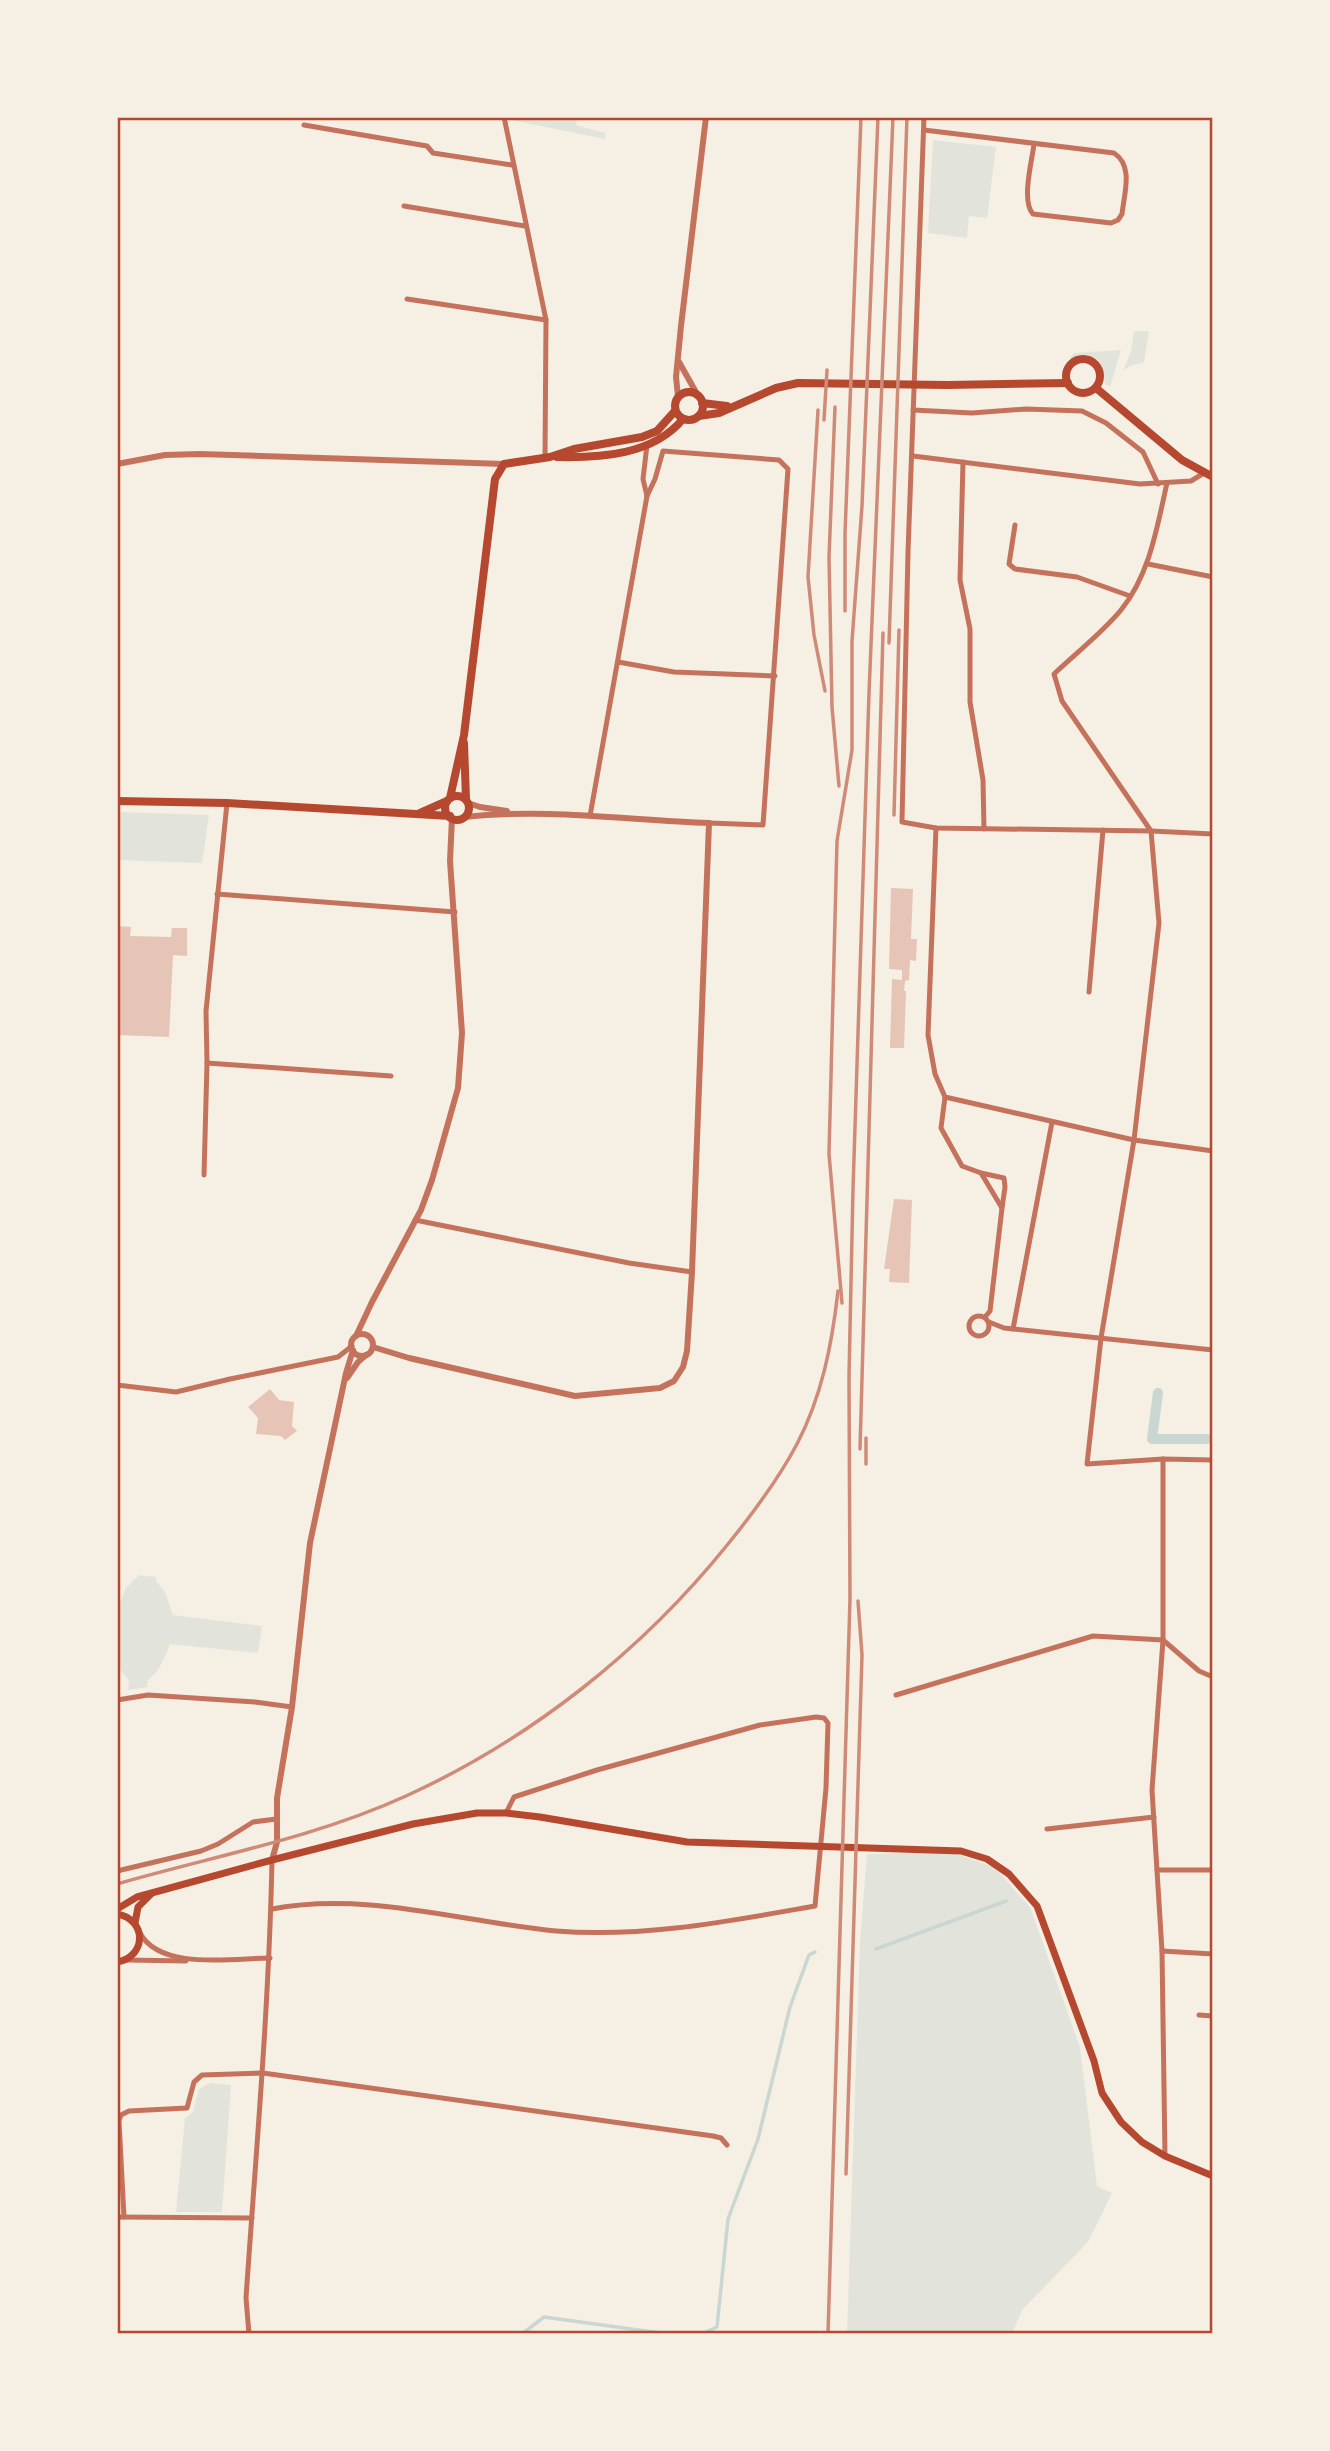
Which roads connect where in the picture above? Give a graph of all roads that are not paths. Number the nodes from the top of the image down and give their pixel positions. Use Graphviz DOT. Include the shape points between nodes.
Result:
graph roads {
  1 [pos="504,117"];
  2 [pos="706,117"];
  3 [pos="925,117"];
  4 [pos="304,125"];
  5 [pos="924,130"];
  6 [pos="1034,144"];
  7 [pos="512,165"];
  8 [pos="404,206"];
  9 [pos="525,226"];
  10 [pos="407,299"];
  11 [pos="545,320"];
  12 [pos="678,361"];
  13 [pos="1068,383"];
  14 [pos="1096,387"];
  15 [pos="697,394"];
  16 [pos="678,397"];
  17 [pos="702,403"];
  18 [pos="734,405"];
  19 [pos="913,410"];
  20 [pos="675,411"];
  21 [pos="699,416"];
  22 [pos="682,419"];
  23 [pos="647,445"];
  24 [pos="913,456"];
  25 [pos="548,457"];
  26 [pos="963,462"];
  27 [pos="117,464"];
  28 [pos="503,464"];
  29 [pos="1208,475"];
  30 [pos="1167,483"];
  31 [pos="1158,484"];
  32 [pos="647,496"];
  33 [pos="1015,525"];
  34 [pos="1148,564"];
  35 [pos="1213,578"];
  36 [pos="1130,596"];
  37 [pos="618,662"];
  38 [pos="775,676"];
  39 [pos="464,735"];
  40 [pos="449,800"];
  41 [pos="117,801"];
  42 [pos="467,801"];
  43 [pos="227,803"];
  44 [pos="417,813"];
  45 [pos="527,814"];
  46 [pos="590,816"];
  47 [pos="451,817"];
  48 [pos="464,817"];
  49 [pos="709,823"];
  50 [pos="936,828"];
  51 [pos="984,829"];
  52 [pos="1103,830"];
  53 [pos="1151,831"];
  54 [pos="1213,834"];
  55 [pos="217,894"];
  56 [pos="455,912"];
  57 [pos="1089,992"];
  58 [pos="207,1063"];
  59 [pos="391,1076"];
  60 [pos="946,1097"];
  61 [pos="1052,1122"];
  62 [pos="1135,1140"];
  63 [pos="1213,1151"];
  64 [pos="981,1173"];
  65 [pos="204,1175"];
  66 [pos="1002,1208"];
  67 [pos="415,1220"];
  68 [pos="692,1272"];
  69 [pos="987,1319"];
  70 [pos="1003,1328"];
  71 [pos="1013,1329"];
  72 [pos="988,1332"];
  73 [pos="356,1336"];
  74 [pos="1101,1338"];
  75 [pos="373,1347"];
  76 [pos="352,1348"];
  77 [pos="1213,1350"];
  78 [pos="366,1355"];
  79 [pos="345,1382"];
  80 [pos="117,1385"];
  81 [pos="1163,1459"];
  82 [pos="1213,1460"];
  83 [pos="1163,1640"];
  84 [pos="1211,1676"];
  85 [pos="896,1695"];
  86 [pos="117,1700"];
  87 [pos="292,1707"];
  88 [pos="506,1813"];
  89 [pos="1154,1817"];
  90 [pos="276,1819"];
  91 [pos="1047,1829"];
  92 [pos="272,1860"];
  93 [pos="1157,1870"];
  94 [pos="1213,1870"];
  95 [pos="117,1871"];
  96 [pos="152,1894"];
  97 [pos="272,1909"];
  98 [pos="117,1911"];
  99 [pos="135,1923"];
  100 [pos="140,1933"];
  101 [pos="1162,1951"];
  102 [pos="1213,1954"];
  103 [pos="270,1958"];
  104 [pos="193,1959"];
  105 [pos="127,1960"];
  106 [pos="117,1962"];
  107 [pos="1199,2015"];
  108 [pos="1213,2016"];
  109 [pos="263,2073"];
  110 [pos="727,2145"];
  111 [pos="1165,2155"];
  112 [pos="1213,2176"];
  113 [pos="121,2217"];
  114 [pos="252,2218"];
  115 [pos="249,2334"];
  1 -- 7 [label="street"];
  2 -- 12 [label="street"];
  3 -- 5 [label="street"];
  4 -- 7 [label="street"];
  5 -- 6 [label="street"];
  5 -- 19 [label="street"];
  6 -- 6 [label="street" via="1114,153 1121,158 1126,171 1118,220 1033,214 1027,199"];
  7 -- 9 [label="street"];
  8 -- 9 [label="street"];
  9 -- 11 [label="street"];
  10 -- 11 [label="street"];
  11 -- 25 [label="street"];
  12 -- 15 [label="street"];
  12 -- 16 [label="street"];
  13 -- 14 [label="main road" via="1081,393"];
  13 -- 14 [label="main road" via="1067,372 1073,363 1089,360 1100,372"];
  13 -- 18 [label="main road" via="817,382 776,388"];
  14 -- 29 [label="main road" via="1182,460"];
  15 -- 16 [label="main road" via="685,392"];
  15 -- 17 [label="main road"];
  16 -- 20 [label="main road"];
  17 -- 18 [label="main road"];
  17 -- 21 [label="main road"];
  18 -- 21 [label="main road"];
  19 -- 24 [label="street"];
  19 -- 31 [label="street" via="1082,411 1143,452"];
  20 -- 22 [label="main road"];
  20 -- 25 [label="main road" via="657,431 642,437"];
  21 -- 22 [label="main road"];
  22 -- 23 [label="main road"];
  23 -- 25 [label="main road" via="584,458"];
  23 -- 32 [label="street" via="643,479"];
  24 -- 26 [label="street"];
  24 -- 50 [label="street" via="901,818 906,825"];
  25 -- 28 [label="main road"];
  26 -- 31 [label="street"];
  26 -- 51 [label="street" via="960,580 971,629 970,702 983,780"];
  27 -- 28 [label="street" via="200,454"];
  28 -- 39 [label="main road" via="495,479"];
  29 -- 30 [label="street"];
  30 -- 31 [label="street"];
  30 -- 34 [label="street"];
  32 -- 37 [label="street"];
  32 -- 38 [label="street" via="663,451 779,460 788,469"];
  33 -- 36 [label="street" via="1009,564 1015,569 1077,577"];
  34 -- 35 [label="street"];
  34 -- 36 [label="street"];
  36 -- 53 [label="street" via="1054,674 1062,701"];
  37 -- 38 [label="street" via="674,672"];
  37 -- 46 [label="street"];
  38 -- 49 [label="street" via="763,825"];
  39 -- 40 [label="main road"];
  39 -- 42 [label="main road"];
  40 -- 42 [label="main road" via="460,796"];
  40 -- 44 [label="main road"];
  40 -- 47 [label="main road" via="445,808"];
  41 -- 43 [label="main road"];
  42 -- 45 [label="street"];
  42 -- 48 [label="main road"];
  43 -- 44 [label="main road"];
  43 -- 55 [label="street"];
  44 -- 47 [label="main road"];
  45 -- 46 [label="street"];
  45 -- 48 [label="street"];
  46 -- 49 [label="street"];
  47 -- 48 [label="main road"];
  47 -- 56 [label="street"];
  49 -- 68 [label="street"];
  50 -- 51 [label="street"];
  50 -- 60 [label="street" via="928,1035 935,1074"];
  51 -- 52 [label="street"];
  52 -- 53 [label="street"];
  52 -- 57 [label="street"];
  53 -- 54 [label="street"];
  53 -- 62 [label="street" via="1160,923"];
  55 -- 56 [label="street"];
  55 -- 58 [label="street" via="206,1011"];
  56 -- 67 [label="street" via="462,1033 459,1078 432,1180"];
  58 -- 59 [label="street"];
  58 -- 65 [label="street"];
  60 -- 61 [label="street"];
  60 -- 64 [label="street" via="941,1128 962,1166"];
  61 -- 62 [label="street"];
  61 -- 71 [label="street"];
  62 -- 63 [label="street"];
  62 -- 74 [label="street"];
  64 -- 66 [label="street"];
  64 -- 66 [label="street" via="1003,1178"];
  66 -- 69 [label="street"];
  67 -- 68 [label="street"];
  67 -- 73 [label="street"];
  68 -- 75 [label="street" via="683,1367 674,1381 660,1388 574,1396"];
  69 -- 70 [label="street"];
  69 -- 72 [label="street"];
  69 -- 72 [label="street" via="977,1315 968,1326 978,1337"];
  70 -- 71 [label="street"];
  70 -- 72 [label="street"];
  71 -- 74 [label="street"];
  73 -- 75 [label="street" via="368,1336"];
  73 -- 76 [label="street"];
  74 -- 77 [label="street"];
  74 -- 81 [label="street" via="1087,1464"];
  75 -- 78 [label="street"];
  76 -- 78 [label="street"];
  76 -- 79 [label="street"];
  76 -- 80 [label="street" via="338,1357 176,1392"];
  78 -- 79 [label="street"];
  79 -- 87 [label="street" via="310,1543"];
  81 -- 82 [label="street"];
  81 -- 83 [label="street"];
  83 -- 84 [label="street"];
  83 -- 85 [label="street" via="1093,1636"];
  83 -- 89 [label="street"];
  86 -- 87 [label="street" via="148,1695"];
  87 -- 90 [label="street"];
  88 -- 92 [label="main road" via="443,1818"];
  88 -- 97 [label="street" via="514,1797 523,1793 685,1745 776,1722 816,1717 828,1723 815,1906 621,1933 556,1930 359,1905 306,1902"];
  88 -- 111 [label="main road" via="687,1842 961,1851 987,1859 1009,1874 1037,1906 1102,2093 1131,2132"];
  89 -- 91 [label="street"];
  89 -- 93 [label="street"];
  90 -- 92 [label="street"];
  90 -- 95 [label="street" via="253,1822 201,1851"];
  92 -- 96 [label="main road"];
  92 -- 97 [label="street"];
  93 -- 94 [label="street"];
  93 -- 101 [label="street"];
  96 -- 98 [label="main road" via="137,1897"];
  96 -- 99 [label="main road" via="138,1907"];
  97 -- 103 [label="street"];
  98 -- 99 [label="main road"];
  99 -- 100 [label="main road"];
  100 -- 104 [label="street" via="156,1950"];
  100 -- 105 [label="main road" via="138,1949"];
  101 -- 102 [label="street"];
  101 -- 111 [label="street"];
  103 -- 104 [label="street"];
  103 -- 109 [label="street"];
  104 -- 105 [label="street"];
  105 -- 106 [label="main road"];
  107 -- 108 [label="street"];
  109 -- 110 [label="street" via="713,2136"];
  109 -- 113 [label="street" via="202,2075 194,2082 187,2108 129,2110 121,2115"];
  109 -- 114 [label="street"];
  111 -- 112 [label="main road"];
  113 -- 114 [label="street"];
  114 -- 115 [label="street" via="246,2298"];
}
